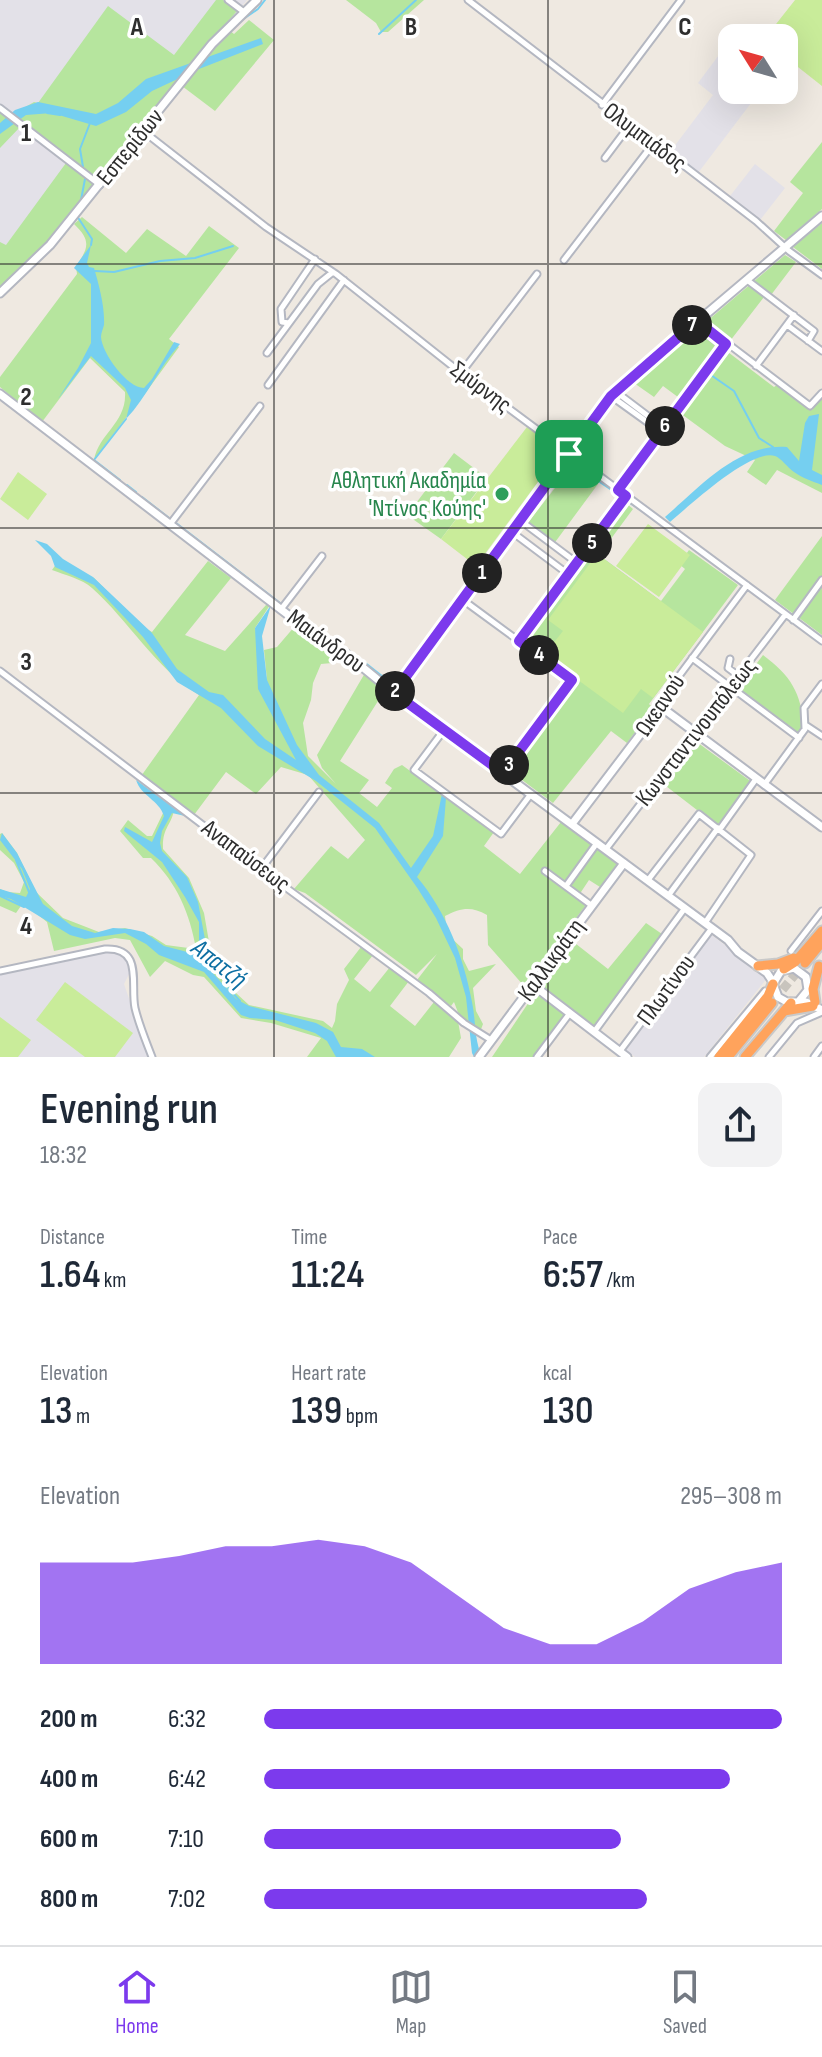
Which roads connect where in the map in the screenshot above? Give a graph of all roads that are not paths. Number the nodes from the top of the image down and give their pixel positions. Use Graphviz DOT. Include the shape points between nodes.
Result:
graph roads {
  1 [pos="228,0"];
  2 [pos="257,0"];
  3 [pos="468,0"];
  4 [pos="681,0"];
  5 [pos="244,12"];
  6 [pos="602,105"];
  7 [pos="0,108"];
  8 [pos="629,126"];
  9 [pos="143,131"];
  10 [pos="653,144"];
  11 [pos="605,158"];
  12 [pos="100,185"];
  13 [pos="822,216"];
  14 [pos="785,247"];
  15 [pos="315,259"];
  16 [pos="564,260"];
  17 [pos="333,272"];
  18 [pos="537,274"];
  19 [pos="822,275"];
  20 [pos="344,280"];
  21 [pos="746,280"];
  22 [pos="0,293"];
  23 [pos="794,315"];
  24 [pos="696,322"];
  25 [pos="289,323"];
  26 [pos="787,325"];
  27 [pos="808,341"];
  28 [pos="726,344"];
  29 [pos="822,351"];
  30 [pos="267,353"];
  31 [pos="756,366"];
  32 [pos="461,373"];
  33 [pos="268,385"];
  34 [pos="822,393"];
  35 [pos="0,394"];
  36 [pos="613,394"];
  37 [pos="260,406"];
  38 [pos="662,430"];
  39 [pos="569,454"];
  40 [pos="618,490"];
  41 [pos="626,496"];
  42 [pos="521,521"];
  43 [pos="171,523"];
  44 [pos="512,532"];
  45 [pos="322,556"];
  46 [pos="577,563"];
  47 [pos="568,574"];
  48 [pos="822,580"];
  49 [pos="747,585"];
  50 [pos="463,600"];
  51 [pos="282,608"];
  52 [pos="786,615"];
  53 [pos="793,620"];
  54 [pos="519,641"];
  55 [pos="822,641"];
  56 [pos="692,658"];
  57 [pos="730,659"];
  58 [pos="0,671"];
  59 [pos="740,677"];
  60 [pos="822,684"];
  61 [pos="731,687"];
  62 [pos="394,693"];
  63 [pos="661,707"];
  64 [pos="807,726"];
  65 [pos="444,729"];
  66 [pos="696,733"];
  67 [pos="822,736"];
  68 [pos="799,738"];
  69 [pos="503,773"];
  70 [pos="756,779"];
  71 [pos="764,785"];
  72 [pos="319,792"];
  73 [pos="531,794"];
  74 [pos="572,824"];
  75 [pos="822,827"];
  76 [pos="719,829"];
  77 [pos="598,843"];
  78 [pos="606,849"];
  79 [pos="624,863"];
  80 [pos="261,869"];
  81 [pos="545,871"];
  82 [pos="648,880"];
  83 [pos="566,886"];
  84 [pos="668,896"];
  85 [pos="591,905"];
  86 [pos="685,908"];
  87 [pos="822,911"];
  88 [pos="708,925"];
  89 [pos="822,931"];
  90 [pos="822,942"];
  91 [pos="822,950"];
  92 [pos="791,951"];
  93 [pos="812,962"];
  94 [pos="758,966"];
  95 [pos="0,971"];
  96 [pos="781,971"];
  97 [pos="767,973"];
  98 [pos="533,985"];
  99 [pos="770,986"];
  100 [pos="808,986"];
  101 [pos="795,1002"];
  102 [pos="776,1007"];
  103 [pos="820,1008"];
  104 [pos="570,1013"];
  105 [pos="594,1032"];
  106 [pos="492,1041"];
  107 [pos="822,1046"];
  108 [pos="624,1054"];
  109 [pos="152,1057"];
  110 [pos="479,1057"];
  111 [pos="537,1057"];
  112 [pos="710,1057"];
  113 [pos="719,1057"];
  114 [pos="728,1057"];
  115 [pos="736,1057"];
  116 [pos="745,1057"];
  117 [pos="769,1057"];
  118 [pos="814,1057"];
  1 -- 5 [label="street"];
  2 -- 5 [label="street, Εσπερίδων"];
  3 -- 6 [label="street, Ολυμπιάδος"];
  4 -- 6 [label="street"];
  5 -- 9 [label="street, Εσπερίδων"];
  6 -- 8 [label="street, Ολυμπιάδος"];
  7 -- 12 [label="street"];
  8 -- 10 [label="street, Ολυμπιάδος"];
  8 -- 11 [label="street"];
  9 -- 12 [label="street, Εσπερίδων"];
  9 -- 15 [label="street, Σμύρνης"];
  10 -- 14 [label="street, Ολυμπιάδος"];
  10 -- 16 [label="street"];
  12 -- 22 [label="street, Εσπερίδων" via="50,245"];
  13 -- 14 [label="street"];
  14 -- 19 [label="street, Ολυμπιάδος"];
  14 -- 21 [label="street"];
  15 -- 17 [label="street, Σμύρνης"];
  15 -- 25 [label="street" via="281,309 282,322"];
  17 -- 20 [label="street, Σμύρνης"];
  17 -- 25 [label="street"];
  18 -- 32 [label="street"];
  20 -- 32 [label="street, Σμύρνης"];
  20 -- 33 [label="street"];
  21 -- 23 [label="street"];
  21 -- 24 [label="street"];
  23 -- 26 [label="street"];
  23 -- 27 [label="street" via="814,331"];
  24 -- 28 [label="street"];
  24 -- 36 [label="street"];
  25 -- 30 [label="street"];
  26 -- 27 [label="street"];
  26 -- 31 [label="street"];
  27 -- 29 [label="street"];
  28 -- 31 [label="street"];
  28 -- 38 [label="street"];
  31 -- 34 [label="street" via="810,406"];
  32 -- 39 [label="street, Σμύρνης"];
  35 -- 43 [label="street, Μαιάνδρου"];
  36 -- 38 [label="street"];
  36 -- 39 [label="street"];
  37 -- 43 [label="street"];
  38 -- 40 [label="street"];
  39 -- 40 [label="street, Σμύρνης"];
  39 -- 42 [label="street"];
  40 -- 41 [label="street, Σμύρνης"];
  41 -- 46 [label="street"];
  41 -- 49 [label="street, Σμύρνης"];
  42 -- 44 [label="street"];
  42 -- 46 [label="street"];
  43 -- 51 [label="street, Μαιάνδρου"];
  44 -- 47 [label="street"];
  44 -- 50 [label="street"];
  45 -- 51 [label="street"];
  46 -- 47 [label="street"];
  47 -- 54 [label="street"];
  48 -- 53 [label="street"];
  49 -- 52 [label="street, Σμύρνης"];
  49 -- 56 [label="street, Ωκεανού"];
  50 -- 54 [label="street"];
  50 -- 62 [label="street"];
  51 -- 62 [label="street, Μαιάνδρου"];
  52 -- 53 [label="street, Σμύρνης"];
  52 -- 59 [label="street, Κωνσταντινουπόλεως"];
  53 -- 55 [label="street, Σμύρνης"];
  54 -- 69 [label="street" via="572,680"];
  56 -- 61 [label="street"];
  56 -- 63 [label="street, Ωκεανού"];
  57 -- 59 [label="street" via="728,668"];
  58 -- 80 [label="street, Αναπαύσεως"];
  59 -- 61 [label="street, Κωνσταντινουπόλεως"];
  60 -- 64 [label="street" via="804,708"];
  61 -- 66 [label="street, Κωνσταντινουπόλεως"];
  61 -- 68 [label="street"];
  62 -- 65 [label="street, Μαιάνδρου"];
  63 -- 66 [label="street"];
  63 -- 74 [label="street, Ωκεανού"];
  64 -- 67 [label="street"];
  64 -- 68 [label="street"];
  65 -- 69 [label="street, Μαιάνδρου"];
  65 -- 73 [label="street" via="414,770 501,834"];
  66 -- 70 [label="street"];
  66 -- 78 [label="street, Κωνσταντινουπόλεως"];
  68 -- 71 [label="street"];
  69 -- 73 [label="street, Μαιάνδρου"];
  70 -- 71 [label="street"];
  70 -- 76 [label="street"];
  71 -- 75 [label="street"];
  72 -- 80 [label="street"];
  73 -- 74 [label="street, Μαιάνδρου"];
  74 -- 77 [label="street, Μαιάνδρου"];
  76 -- 82 [label="street" via="699,814"];
  76 -- 84 [label="street"];
  76 -- 88 [label="street, Πλωτίνου" via="751,855"];
  77 -- 78 [label="street, Μαιάνδρου"];
  77 -- 83 [label="street"];
  78 -- 79 [label="street, Μαιάνδρου"];
  79 -- 82 [label="street, Μαιάνδρου"];
  79 -- 85 [label="street, Καλλικράτη"];
  80 -- 106 [label="street, Αναπαύσεως"];
  81 -- 83 [label="street"];
  82 -- 84 [label="street, Μαιάνδρου"];
  83 -- 85 [label="street"];
  84 -- 86 [label="street, Μαιάνδρου"];
  85 -- 98 [label="street, Καλλικράτη"];
  86 -- 88 [label="street, Μαιάνδρου"];
  86 -- 105 [label="street"];
  87 -- 92 [label="street"];
  88 -- 94 [label="street, Μαιάνδρου"];
  88 -- 108 [label="street, Πλωτίνου"];
  89 -- 93 [label="highway"];
  90 -- 93 [label="highway"];
  91 -- 93 [label="highway"];
  93 -- 94 [label="highway"];
  93 -- 96 [label="highway"];
  93 -- 100 [label="highway"];
  93 -- 103 [label="highway"];
  94 -- 97 [label="street, Μαιάνδρου"];
  95 -- 109 [label="street" via="105,949 123,952 134,971 135,1006"];
  96 -- 97 [label="street"];
  96 -- 99 [label="street"];
  96 -- 100 [label="street" via="799,970"];
  97 -- 99 [label="street, Μαιάνδρου"];
  98 -- 104 [label="street"];
  98 -- 106 [label="street, Καλλικράτη"];
  99 -- 101 [label="street" via="778,997"];
  99 -- 112 [label="street"];
  99 -- 113 [label="highway" via="768,996"];
  100 -- 101 [label="street"];
  100 -- 103 [label="street"];
  101 -- 102 [label="highway"];
  101 -- 103 [label="street"];
  102 -- 103 [label="highway"];
  102 -- 114 [label="highway"];
  102 -- 115 [label="highway"];
  102 -- 116 [label="highway"];
  103 -- 117 [label="street" via="797,1023"];
  104 -- 105 [label="street"];
  104 -- 111 [label="street"];
  105 -- 108 [label="street"];
  106 -- 110 [label="street, Καλλικράτη"];
  107 -- 118 [label="street"];
}
